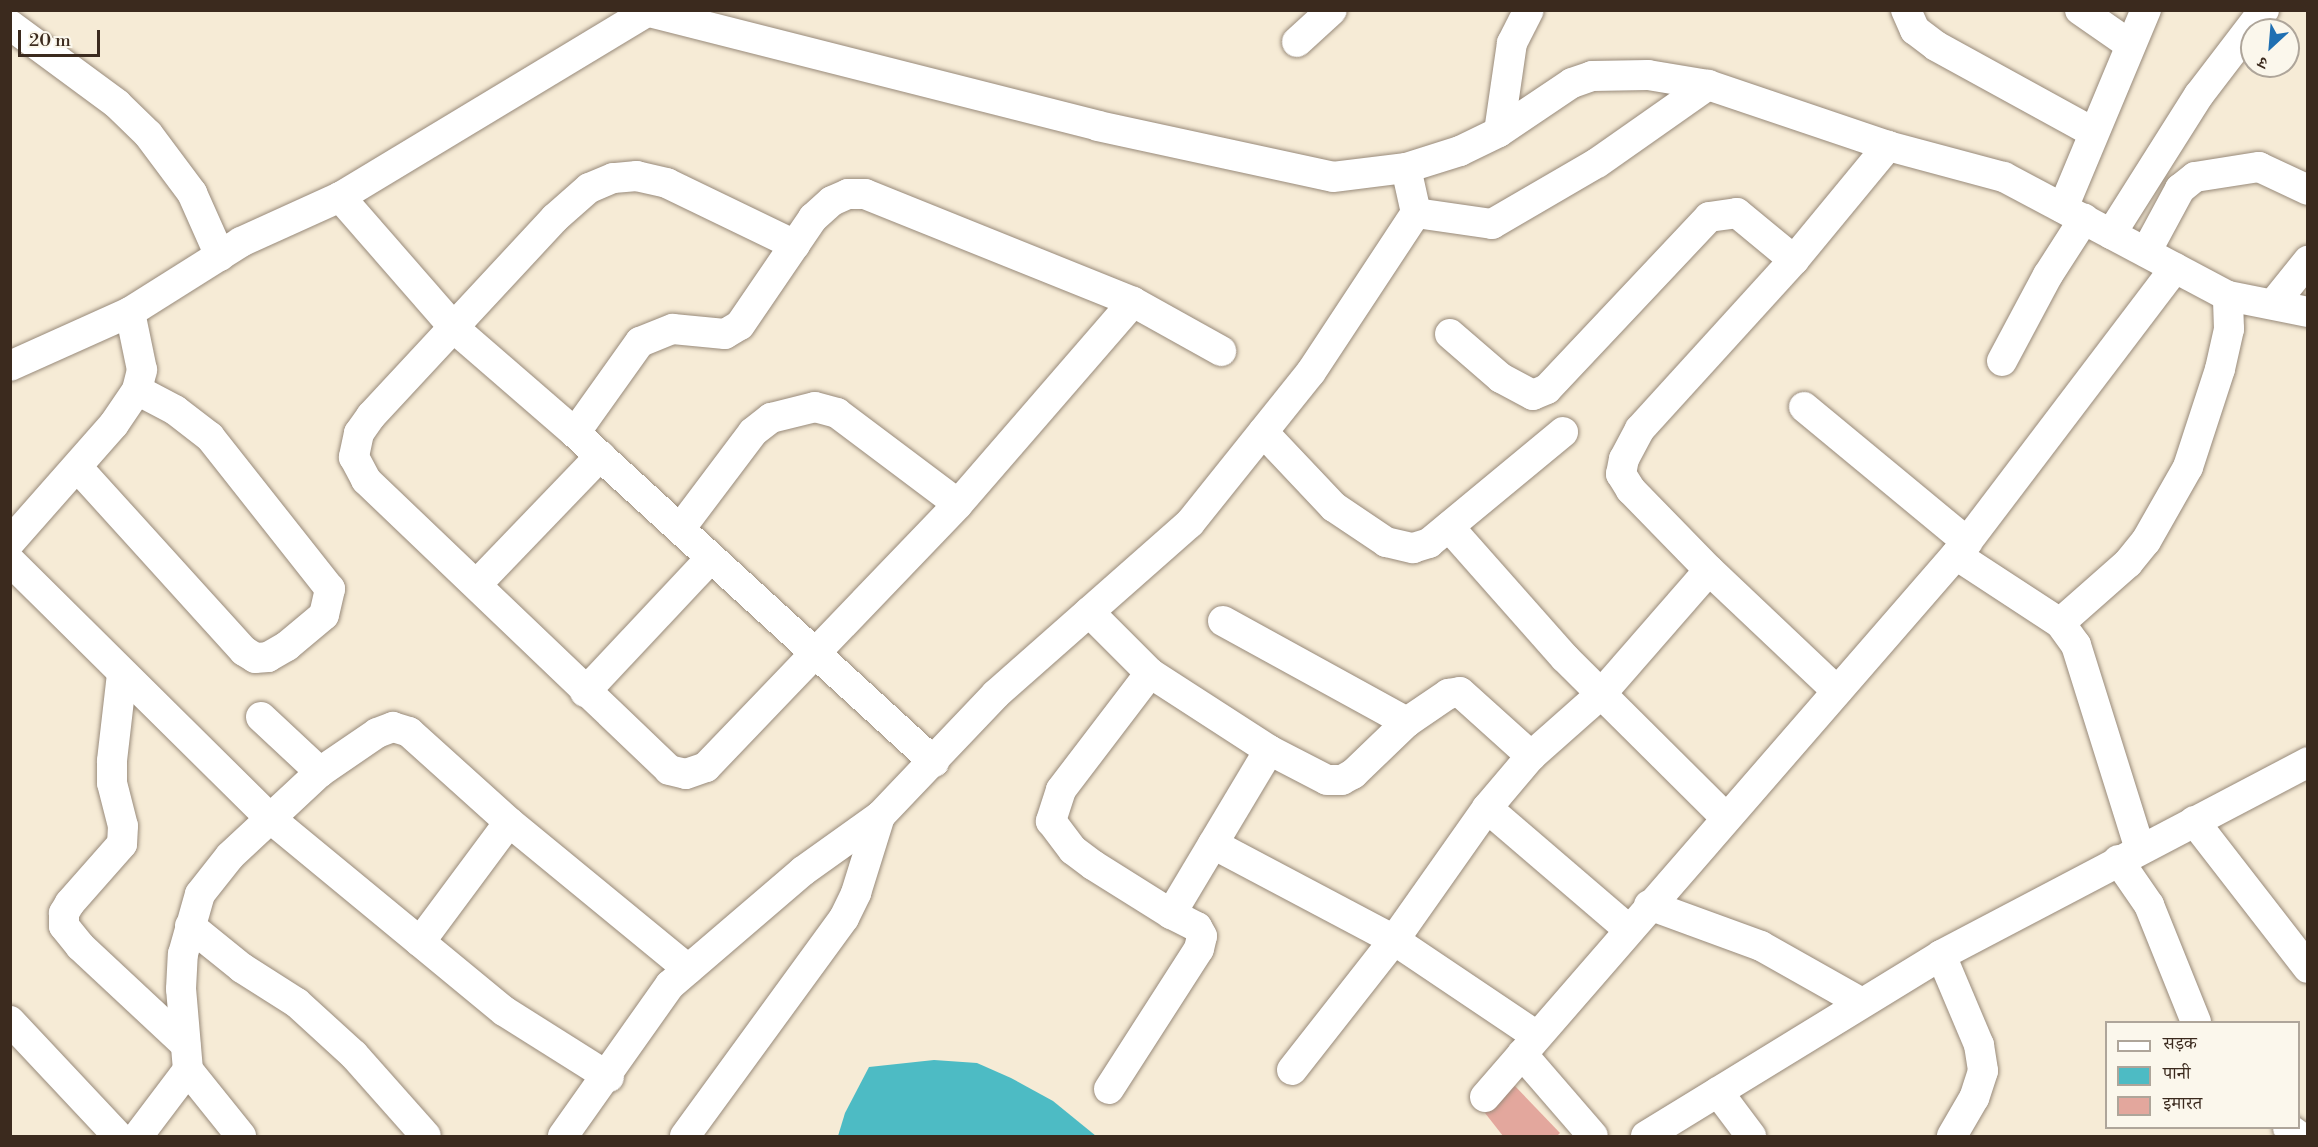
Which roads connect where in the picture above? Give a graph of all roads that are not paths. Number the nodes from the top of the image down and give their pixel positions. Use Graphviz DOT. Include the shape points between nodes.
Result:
graph roads {
  1 [pos="1332,10"];
  2 [pos="1529,10"];
  3 [pos="2080,10"];
  4 [pos="2146,10"];
  5 [pos="2264,10"];
  6 [pos="649,11"];
  7 [pos="1900,12"];
  8 [pos="10,26"];
  9 [pos="1297,42"];
  10 [pos="2129,44"];
  11 [pos="1708,85"];
  12 [pos="1499,132"];
  13 [pos="2094,132"];
  14 [pos="1888,146"];
  15 [pos="1406,168"];
  16 [pos="2307,190"];
  17 [pos="340,197"];
  18 [pos="1416,213"];
  19 [pos="2073,214"];
  20 [pos="2111,234"];
  21 [pos="795,245"];
  22 [pos="2146,252"];
  23 [pos="220,256"];
  24 [pos="1794,260"];
  25 [pos="2307,261"];
  26 [pos="2175,267"];
  27 [pos="2228,296"];
  28 [pos="1133,302"];
  29 [pos="2275,302"];
  30 [pos="130,312"];
  31 [pos="2307,312"];
  32 [pos="455,329"];
  33 [pos="1450,334"];
  34 [pos="1221,351"];
  35 [pos="2002,361"];
  36 [pos="10,366"];
  37 [pos="137,390"];
  38 [pos="1804,407"];
  39 [pos="1263,432"];
  40 [pos="1563,432"];
  41 [pos="575,433"];
  42 [pos="600,456"];
  43 [pos="78,468"];
  44 [pos="958,504"];
  45 [pos="1449,527"];
  46 [pos="680,529"];
  47 [pos="10,542"];
  48 [pos="1961,549"];
  49 [pos="711,558"];
  50 [pos="10,561"];
  51 [pos="1709,570"];
  52 [pos="477,584"];
  53 [pos="1089,612"];
  54 [pos="1223,621"];
  55 [pos="2060,623"];
  56 [pos="815,651"];
  57 [pos="1150,673"];
  58 [pos="122,674"];
  59 [pos="1838,691"];
  60 [pos="585,692"];
  61 [pos="1601,694"];
  62 [pos="261,717"];
  63 [pos="1407,722"];
  64 [pos="1269,750"];
  65 [pos="1531,756"];
  66 [pos="934,762"];
  67 [pos="2307,762"];
  68 [pos="320,772"];
  69 [pos="1487,808"];
  70 [pos="880,816"];
  71 [pos="1725,817"];
  72 [pos="271,819"];
  73 [pos="2194,821"];
  74 [pos="509,822"];
  75 [pos="1213,844"];
  76 [pos="2129,855"];
  77 [pos="1649,906"];
  78 [pos="1171,914"];
  79 [pos="190,926"];
  80 [pos="1628,929"];
  81 [pos="2298,937"];
  82 [pos="1394,940"];
  83 [pos="420,942"];
  84 [pos="1941,955"];
  85 [pos="2307,968"];
  86 [pos="688,969"];
  87 [pos="1862,1003"];
  88 [pos="10,1021"];
  89 [pos="2195,1021"];
  90 [pos="1529,1045"];
  91 [pos="186,1057"];
  92 [pos="1292,1070"];
  93 [pos="609,1077"];
  94 [pos="1109,1089"];
  95 [pos="1718,1092"];
  96 [pos="1485,1097"];
  97 [pos="573,1133"];
  98 [pos="118,1137"];
  99 [pos="138,1137"];
  100 [pos="241,1137"];
  101 [pos="426,1137"];
  102 [pos="685,1137"];
  103 [pos="1593,1137"];
  104 [pos="1646,1137"];
  105 [pos="1751,1137"];
  106 [pos="1952,1137"];
  1 -- 9 [label="street"];
  2 -- 12 [label="street" via="1512,43"];
  3 -- 10 [label="street"];
  4 -- 10 [label="street"];
  5 -- 20 [label="street" via="2199,95"];
  6 -- 15 [label="street" via="1098,126 1333,177"];
  6 -- 17 [label="street"];
  7 -- 13 [label="street" via="1936,46"];
  8 -- 23 [label="street" via="117,104 148,134 192,193"];
  10 -- 13 [label="street"];
  11 -- 12 [label="street" via="1648,75 1592,76 1572,83"];
  11 -- 14 [label="street"];
  11 -- 18 [label="street" via="1597,163 1492,224"];
  12 -- 15 [label="street" via="1460,151"];
  13 -- 19 [label="street"];
  14 -- 19 [label="street" via="2004,177"];
  14 -- 24 [label="street"];
  15 -- 18 [label="street"];
  16 -- 22 [label="street" via="2259,167 2195,177 2174,197"];
  17 -- 23 [label="street" via="241,242"];
  17 -- 32 [label="street"];
  18 -- 39 [label="street" via="1311,372"];
  19 -- 20 [label="street"];
  19 -- 35 [label="street" via="2048,275"];
  20 -- 22 [label="street"];
  21 -- 28 [label="street" via="813,218 832,201 848,194 865,194"];
  21 -- 32 [label="street" via="667,183 638,176 613,178 589,188 555,218"];
  21 -- 41 [label="street" via="740,326 725,334 673,328 640,342"];
  22 -- 26 [label="street"];
  23 -- 30 [label="street"];
  24 -- 33 [label="street" via="1737,213 1709,217 1548,390 1533,395 1501,378"];
  24 -- 51 [label="street" via="1640,429 1624,459 1621,474 1631,490"];
  25 -- 29 [label="street"];
  26 -- 27 [label="street"];
  26 -- 48 [label="street"];
  27 -- 29 [label="street"];
  27 -- 55 [label="street" via="2229,329 2220,369 2188,466 2140,548"];
  28 -- 34 [label="street"];
  28 -- 44 [label="street"];
  29 -- 31 [label="street"];
  30 -- 36 [label="street"];
  30 -- 37 [label="street" via="142,370"];
  32 -- 41 [label="street"];
  32 -- 52 [label="street" via="370,416 359,433 354,457 366,480"];
  37 -- 43 [label="street"];
  37 -- 43 [label="street" via="175,410 210,437 330,589 324,615 287,646 268,657 255,658 244,651"];
  38 -- 48 [label="street"];
  39 -- 45 [label="street" via="1334,507 1386,542 1413,548 1429,543"];
  39 -- 53 [label="street" via="1190,523"];
  40 -- 45 [label="street"];
  41 -- 42 [label="street"];
  42 -- 46 [label="street"];
  42 -- 52 [label="street"];
  43 -- 47 [label="street"];
  44 -- 46 [label="street" via="837,413 815,406 771,418 753,432"];
  44 -- 56 [label="street"];
  45 -- 61 [label="street"];
  46 -- 49 [label="street"];
  48 -- 55 [label="street"];
  48 -- 59 [label="street"];
  49 -- 56 [label="street"];
  49 -- 60 [label="street"];
  50 -- 58 [label="street"];
  51 -- 59 [label="street"];
  51 -- 61 [label="street"];
  52 -- 60 [label="street"];
  53 -- 57 [label="street"];
  53 -- 66 [label="street" via="996,694"];
  54 -- 63 [label="street"];
  55 -- 76 [label="street" via="2076,645 2084,667"];
  56 -- 60 [label="street" via="706,767 686,774 669,770 654,758"];
  56 -- 66 [label="street"];
  57 -- 64 [label="street"];
  57 -- 78 [label="street" via="1061,790 1051,821 1073,850"];
  58 -- 72 [label="street"];
  58 -- 91 [label="street" via="112,761 112,783 123,826 122,844 70,903 64,913 64,926"];
  59 -- 71 [label="street"];
  61 -- 65 [label="street"];
  61 -- 71 [label="street"];
  62 -- 68 [label="street"];
  63 -- 64 [label="street" via="1342,780 1317,776"];
  63 -- 65 [label="street" via="1437,699 1460,692"];
  64 -- 75 [label="street"];
  65 -- 69 [label="street"];
  66 -- 70 [label="street"];
  67 -- 73 [label="street"];
  68 -- 72 [label="street"];
  68 -- 74 [label="street" via="377,732 393,727 409,732"];
  69 -- 80 [label="street"];
  69 -- 82 [label="street"];
  70 -- 86 [label="street" via="803,871"];
  70 -- 102 [label="street" via="844,918"];
  71 -- 77 [label="street"];
  72 -- 79 [label="street" via="212,874 200,894"];
  72 -- 83 [label="street"];
  73 -- 76 [label="street"];
  73 -- 81 [label="street"];
  74 -- 83 [label="street"];
  74 -- 86 [label="street"];
  75 -- 78 [label="street"];
  75 -- 82 [label="street"];
  76 -- 84 [label="street"];
  76 -- 89 [label="street"];
  77 -- 80 [label="street"];
  77 -- 87 [label="street" via="1761,946"];
  78 -- 94 [label="street" via="1197,927 1202,936 1199,949"];
  79 -- 91 [label="street" via="181,989"];
  79 -- 101 [label="street" via="242,968 297,1004 354,1055"];
  80 -- 90 [label="street"];
  81 -- 85 [label="street"];
  82 -- 90 [label="street"];
  82 -- 92 [label="street"];
  83 -- 93 [label="street" via="504,1011"];
  84 -- 87 [label="street"];
  84 -- 106 [label="street" via="1978,1045 1983,1071 1974,1098"];
  86 -- 93 [label="street" via="670,985"];
  87 -- 95 [label="street"];
  88 -- 98 [label="street"];
  90 -- 96 [label="street"];
  90 -- 103 [label="street"];
  91 -- 99 [label="street"];
  91 -- 100 [label="street"];
  93 -- 97 [label="street"];
  95 -- 104 [label="street"];
  95 -- 105 [label="street"];
}
